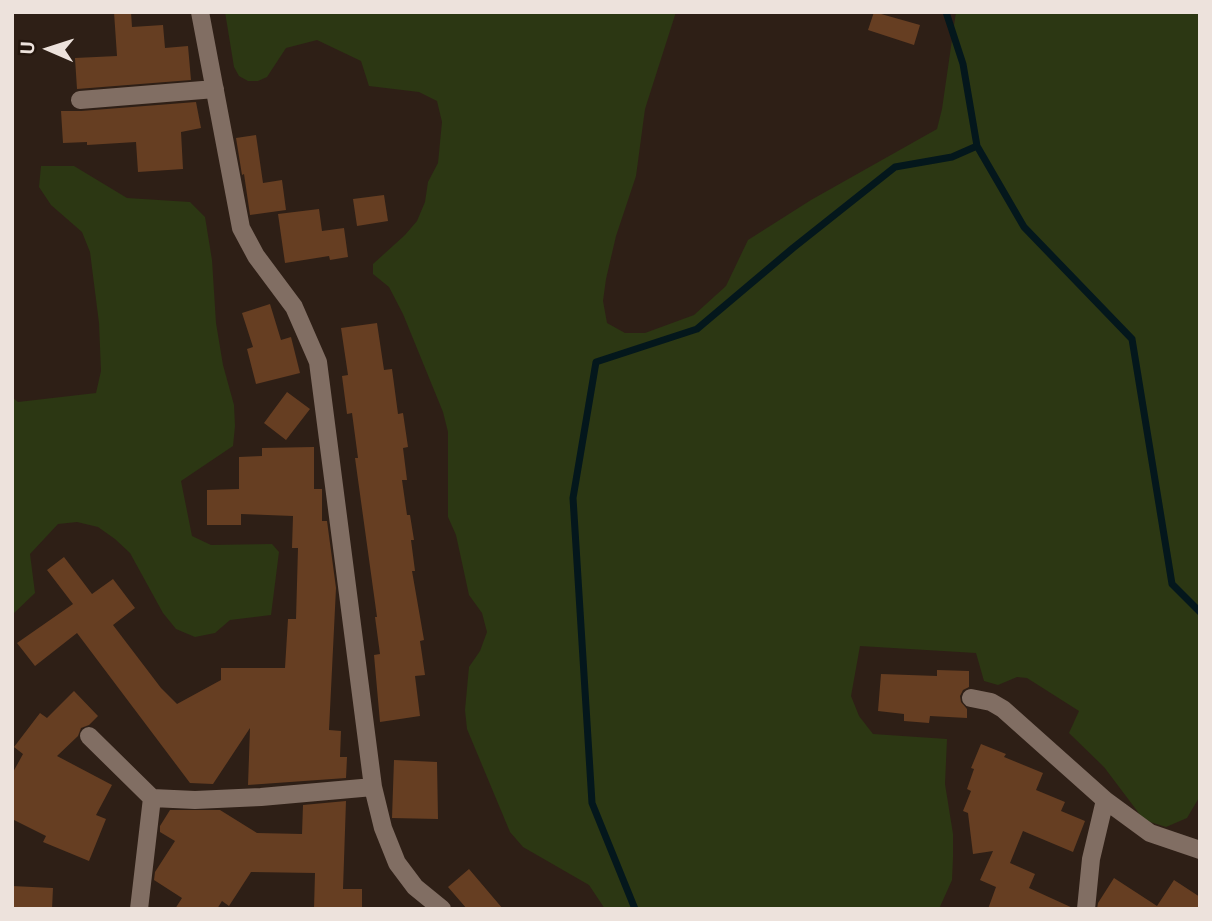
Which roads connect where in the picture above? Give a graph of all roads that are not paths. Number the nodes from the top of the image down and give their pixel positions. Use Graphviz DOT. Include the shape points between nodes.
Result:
graph roads {
  1 [pos="200,12"];
  2 [pos="215,89"];
  3 [pos="80,100"];
  4 [pos="971,698"];
  5 [pos="89,736"];
  6 [pos="373,787"];
  7 [pos="152,798"];
  8 [pos="1105,800"];
  9 [pos="1200,850"];
  10 [pos="139,909"];
  11 [pos="442,909"];
  12 [pos="1086,909"];
  1 -- 2 [label="street"];
  2 -- 3 [label="street"];
  2 -- 6 [label="street" via="241,228 294,307 318,362"];
  4 -- 8 [label="street" via="1003,709"];
  5 -- 7 [label="street"];
  6 -- 7 [label="street" via="261,797"];
  6 -- 11 [label="street" via="397,863 415,887"];
  7 -- 10 [label="street"];
  8 -- 9 [label="street" via="1150,832"];
  8 -- 12 [label="street" via="1091,859"];
}
